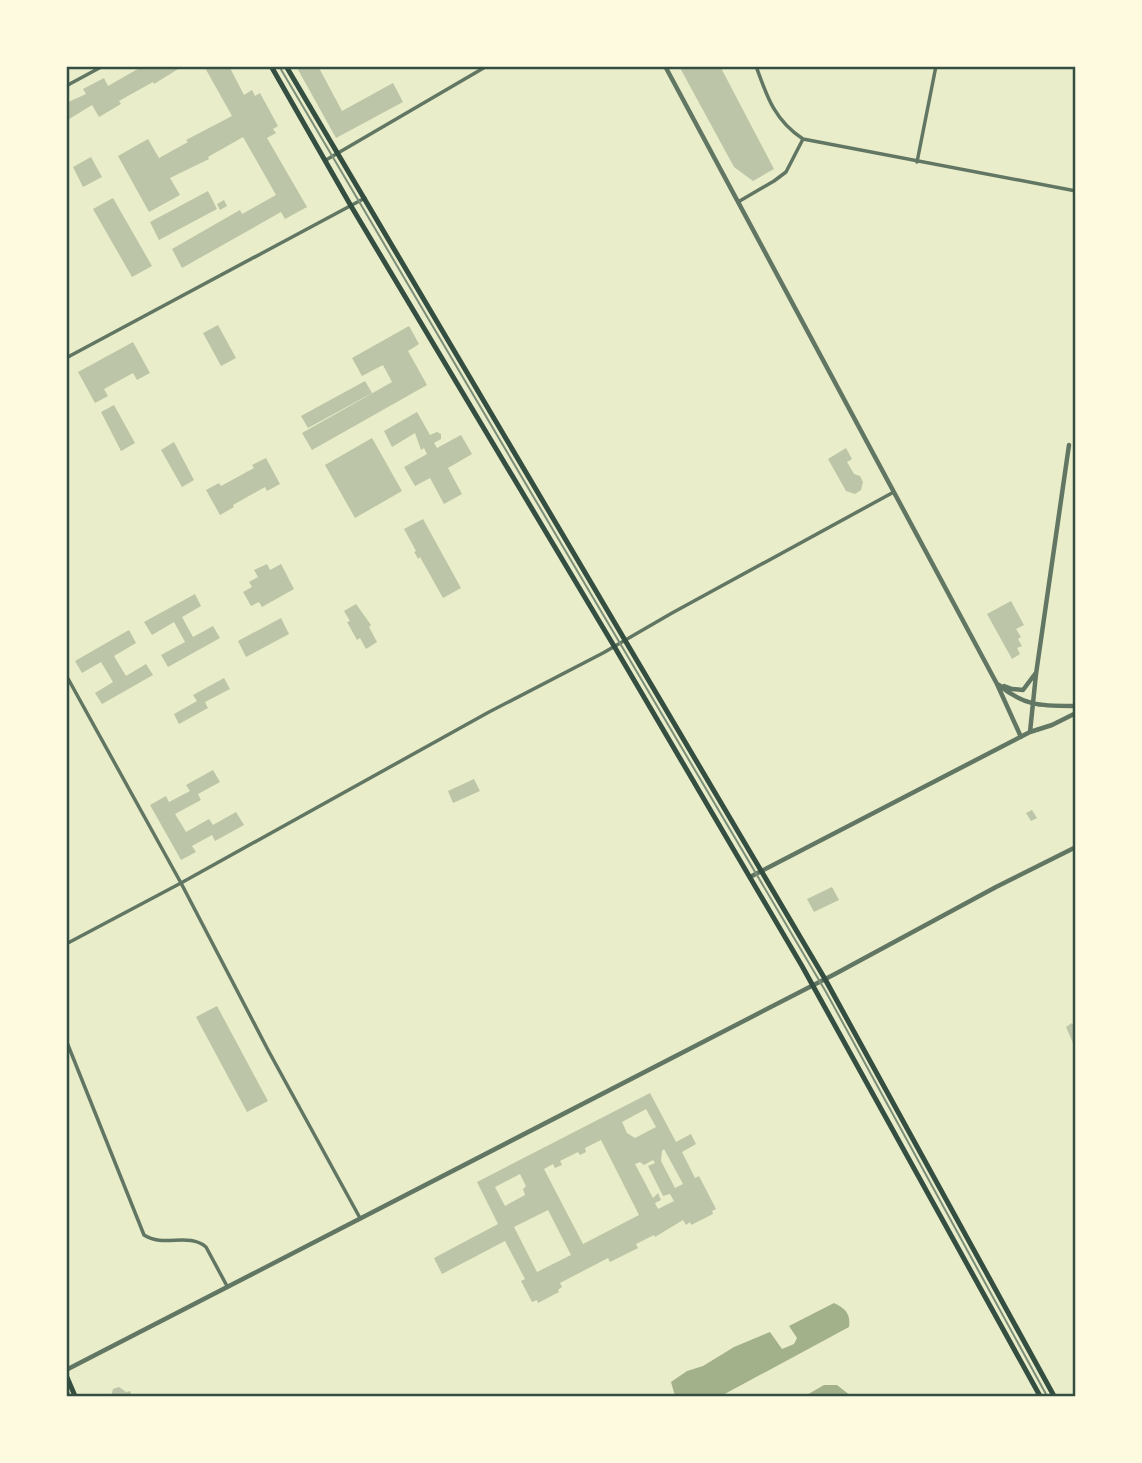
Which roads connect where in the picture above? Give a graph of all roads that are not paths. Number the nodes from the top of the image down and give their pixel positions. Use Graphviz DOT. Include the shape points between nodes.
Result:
graph roads {
  1 [pos="103,66"];
  2 [pos="271,66"];
  3 [pos="286,66"];
  4 [pos="487,66"];
  5 [pos="665,66"];
  6 [pos="756,66"];
  7 [pos="935,68"];
  8 [pos="66,86"];
  9 [pos="803,139"];
  10 [pos="337,153"];
  11 [pos="326,161"];
  12 [pos="917,162"];
  13 [pos="1076,191"];
  14 [pos="365,198"];
  15 [pos="738,202"];
  16 [pos="351,206"];
  17 [pos="66,358"];
  18 [pos="1069,445"];
  19 [pos="892,492"];
  20 [pos="625,641"];
  21 [pos="614,646"];
  22 [pos="1036,674"];
  23 [pos="66,675"];
  24 [pos="996,682"];
  25 [pos="1032,704"];
  26 [pos="1076,706"];
  27 [pos="1074,714"];
  28 [pos="1030,732"];
  29 [pos="1021,737"];
  30 [pos="1076,846"];
  31 [pos="761,871"];
  32 [pos="750,877"];
  33 [pos="181,883"];
  34 [pos="66,944"];
  35 [pos="825,979"];
  36 [pos="812,985"];
  37 [pos="66,1040"];
  38 [pos="69,1053"];
  39 [pos="361,1218"];
  40 [pos="227,1286"];
  41 [pos="66,1372"];
  42 [pos="75,1396"];
  43 [pos="1040,1396"];
  44 [pos="1054,1396"];
  1 -- 8 [label="street"];
  2 -- 11 [label="main road"];
  3 -- 10 [label="main road"];
  4 -- 10 [label="street"];
  5 -- 15 [label="street"];
  6 -- 9 [label="street" via="775,113"];
  7 -- 12 [label="street"];
  9 -- 12 [label="street"];
  9 -- 15 [label="street" via="786,172"];
  10 -- 11 [label="street"];
  10 -- 14 [label="main road"];
  11 -- 16 [label="main road"];
  12 -- 13 [label="street"];
  14 -- 16 [label="street"];
  14 -- 20 [label="main road"];
  15 -- 19 [label="street"];
  16 -- 17 [label="street"];
  16 -- 21 [label="main road"];
  18 -- 22 [label="street"];
  19 -- 20 [label="street"];
  19 -- 24 [label="street"];
  20 -- 21 [label="street"];
  20 -- 31 [label="main road"];
  21 -- 32 [label="main road"];
  21 -- 33 [label="street"];
  22 -- 24 [label="street" via="1023,690"];
  22 -- 25 [label="street"];
  23 -- 33 [label="street"];
  24 -- 25 [label="street" via="1013,697"];
  24 -- 29 [label="street"];
  25 -- 26 [label="street"];
  25 -- 28 [label="street"];
  27 -- 28 [label="street"];
  28 -- 29 [label="street"];
  29 -- 31 [label="street"];
  30 -- 35 [label="street"];
  31 -- 32 [label="street"];
  31 -- 35 [label="main road"];
  32 -- 36 [label="main road"];
  33 -- 34 [label="street"];
  33 -- 39 [label="street"];
  35 -- 36 [label="street"];
  35 -- 44 [label="main road"];
  36 -- 39 [label="street"];
  36 -- 43 [label="main road"];
  37 -- 38 [label="street"];
  38 -- 40 [label="street" via="144,1235 174,1243 200,1242"];
  39 -- 40 [label="street"];
  40 -- 41 [label="street"];
  41 -- 42 [label="main road"];
}
